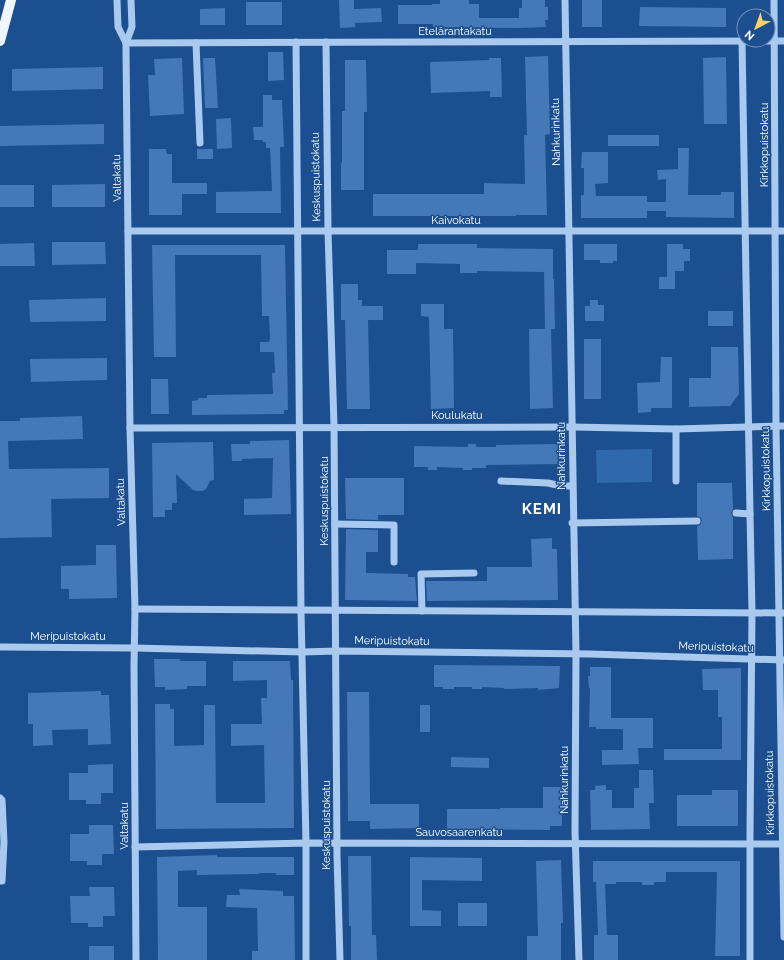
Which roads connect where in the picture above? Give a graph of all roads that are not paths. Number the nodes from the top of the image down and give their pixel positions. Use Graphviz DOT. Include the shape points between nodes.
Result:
graph roads {
  1 [pos="11,0"];
  2 [pos="117,0"];
  3 [pos="131,0"];
  4 [pos="565,0"];
  5 [pos="0,41"];
  6 [pos="565,41"];
  7 [pos="736,41"];
  8 [pos="296,42"];
  9 [pos="326,42"];
  10 [pos="126,43"];
  11 [pos="196,43"];
  12 [pos="742,48"];
  13 [pos="774,48"];
  14 [pos="200,143"];
  15 [pos="128,231"];
  16 [pos="298,231"];
  17 [pos="328,231"];
  18 [pos="568,231"];
  19 [pos="745,231"];
  20 [pos="775,231"];
  21 [pos="784,231"];
  22 [pos="334,426"];
  23 [pos="780,426"];
  24 [pos="299,427"];
  25 [pos="572,427"];
  26 [pos="749,427"];
  27 [pos="130,428"];
  28 [pos="676,429"];
  29 [pos="501,481"];
  30 [pos="676,481"];
  31 [pos="572,486"];
  32 [pos="736,513"];
  33 [pos="750,514"];
  34 [pos="697,521"];
  35 [pos="572,523"];
  36 [pos="335,524"];
  37 [pos="394,562"];
  38 [pos="474,574"];
  39 [pos="135,609"];
  40 [pos="335,610"];
  41 [pos="301,611"];
  42 [pos="422,611"];
  43 [pos="574,612"];
  44 [pos="752,612"];
  45 [pos="782,613"];
  46 [pos="0,647"];
  47 [pos="134,648"];
  48 [pos="336,651"];
  49 [pos="303,652"];
  50 [pos="576,654"];
  51 [pos="751,659"];
  52 [pos="782,660"];
  53 [pos="0,798"];
  54 [pos="1,813"];
  55 [pos="2,827"];
  56 [pos="2,841"];
  57 [pos="306,843"];
  58 [pos="338,843"];
  59 [pos="576,843"];
  60 [pos="750,844"];
  61 [pos="783,844"];
  62 [pos="135,847"];
  63 [pos="0,881"];
  64 [pos="784,937"];
  65 [pos="136,960"];
  66 [pos="306,960"];
  67 [pos="340,960"];
  68 [pos="579,960"];
  69 [pos="750,960"];
  1 -- 5 [label="main road"];
  2 -- 10 [label="street, Valtakatu" via="118,26"];
  3 -- 10 [label="street, Valtakatu" via="132,27"];
  4 -- 6 [label="street, Nahkurinkatu"];
  6 -- 7 [label="street, Etelärantakatu"];
  6 -- 9 [label="street, Etelärantakatu"];
  6 -- 18 [label="street, Nahkurinkatu"];
  8 -- 9 [label="street, Etelärantakatu"];
  8 -- 11 [label="street, Etelärantakatu"];
  8 -- 16 [label="street, Keskuspuistokatu"];
  9 -- 17 [label="street, Keskuspuistokatu"];
  10 -- 11 [label="street, Etelärantakatu"];
  10 -- 15 [label="street, Valtakatu"];
  11 -- 14 [label="street"];
  12 -- 19 [label="street, Kirkkopuistokatu"];
  13 -- 20 [label="street, Kirkkopuistokatu"];
  15 -- 16 [label="street, Kaivokatu"];
  15 -- 27 [label="street, Valtakatu"];
  16 -- 17 [label="street, Kaivokatu"];
  16 -- 24 [label="street, Keskuspuistokatu"];
  17 -- 18 [label="street, Kaivokatu"];
  17 -- 22 [label="street, Keskuspuistokatu"];
  18 -- 19 [label="street, Kaivokatu"];
  18 -- 25 [label="street, Nahkurinkatu"];
  19 -- 20 [label="street, Kaivokatu"];
  19 -- 26 [label="street, Kirkkopuistokatu"];
  20 -- 21 [label="street, Kaivokatu"];
  20 -- 23 [label="street, Kirkkopuistokatu"];
  22 -- 24 [label="street, Koulukatu"];
  22 -- 25 [label="street, Koulukatu"];
  22 -- 36 [label="street, Keskuspuistokatu"];
  23 -- 26 [label="street, Koulukatu"];
  23 -- 45 [label="street, Kirkkopuistokatu"];
  24 -- 27 [label="street, Koulukatu"];
  24 -- 41 [label="street, Keskuspuistokatu"];
  25 -- 28 [label="street, Koulukatu"];
  25 -- 31 [label="street, Nahkurinkatu"];
  26 -- 28 [label="street, Koulukatu"];
  26 -- 33 [label="street, Kirkkopuistokatu"];
  27 -- 39 [label="street, Valtakatu"];
  28 -- 30 [label="street"];
  29 -- 31 [label="street"];
  31 -- 35 [label="street, Nahkurinkatu"];
  32 -- 33 [label="street"];
  33 -- 44 [label="street, Kirkkopuistokatu"];
  34 -- 35 [label="street"];
  35 -- 43 [label="street, Nahkurinkatu"];
  36 -- 37 [label="street" via="394,525"];
  36 -- 40 [label="street, Keskuspuistokatu"];
  38 -- 42 [label="street" via="421,574"];
  39 -- 41 [label="street"];
  39 -- 47 [label="street, Valtakatu"];
  40 -- 41 [label="street"];
  40 -- 42 [label="street"];
  40 -- 48 [label="street, Keskuspuistokatu"];
  41 -- 49 [label="street, Keskuspuistokatu"];
  42 -- 43 [label="street"];
  43 -- 44 [label="street"];
  43 -- 50 [label="street, Nahkurinkatu"];
  44 -- 45 [label="street"];
  44 -- 51 [label="street, Kirkkopuistokatu"];
  45 -- 52 [label="street, Kirkkopuistokatu"];
  46 -- 47 [label="street, Meripuistokatu"];
  47 -- 49 [label="street, Meripuistokatu"];
  47 -- 62 [label="street, Valtakatu"];
  48 -- 49 [label="street, Meripuistokatu"];
  48 -- 50 [label="street, Meripuistokatu"];
  48 -- 58 [label="street, Keskuspuistokatu"];
  49 -- 57 [label="street, Keskuspuistokatu"];
  50 -- 51 [label="street, Meripuistokatu"];
  50 -- 59 [label="street, Nahkurinkatu"];
  51 -- 52 [label="street, Meripuistokatu"];
  51 -- 60 [label="street, Kirkkopuistokatu"];
  52 -- 61 [label="street, Kirkkopuistokatu"];
  53 -- 54 [label="street"];
  54 -- 55 [label="street"];
  55 -- 56 [label="street"];
  56 -- 63 [label="street"];
  57 -- 58 [label="street, Sauvosaarenkatu"];
  57 -- 62 [label="street, Sauvosaarenkatu"];
  57 -- 66 [label="street, Keskuspuistokatu"];
  58 -- 59 [label="street, Sauvosaarenkatu"];
  58 -- 67 [label="street, Keskuspuistokatu"];
  59 -- 60 [label="street, Sauvosaarenkatu"];
  59 -- 68 [label="street, Nahkurinkatu"];
  60 -- 61 [label="street, Sauvosaarenkatu"];
  60 -- 69 [label="street, Kirkkopuistokatu"];
  61 -- 64 [label="street, Kirkkopuistokatu"];
  62 -- 65 [label="street, Valtakatu"];
}
